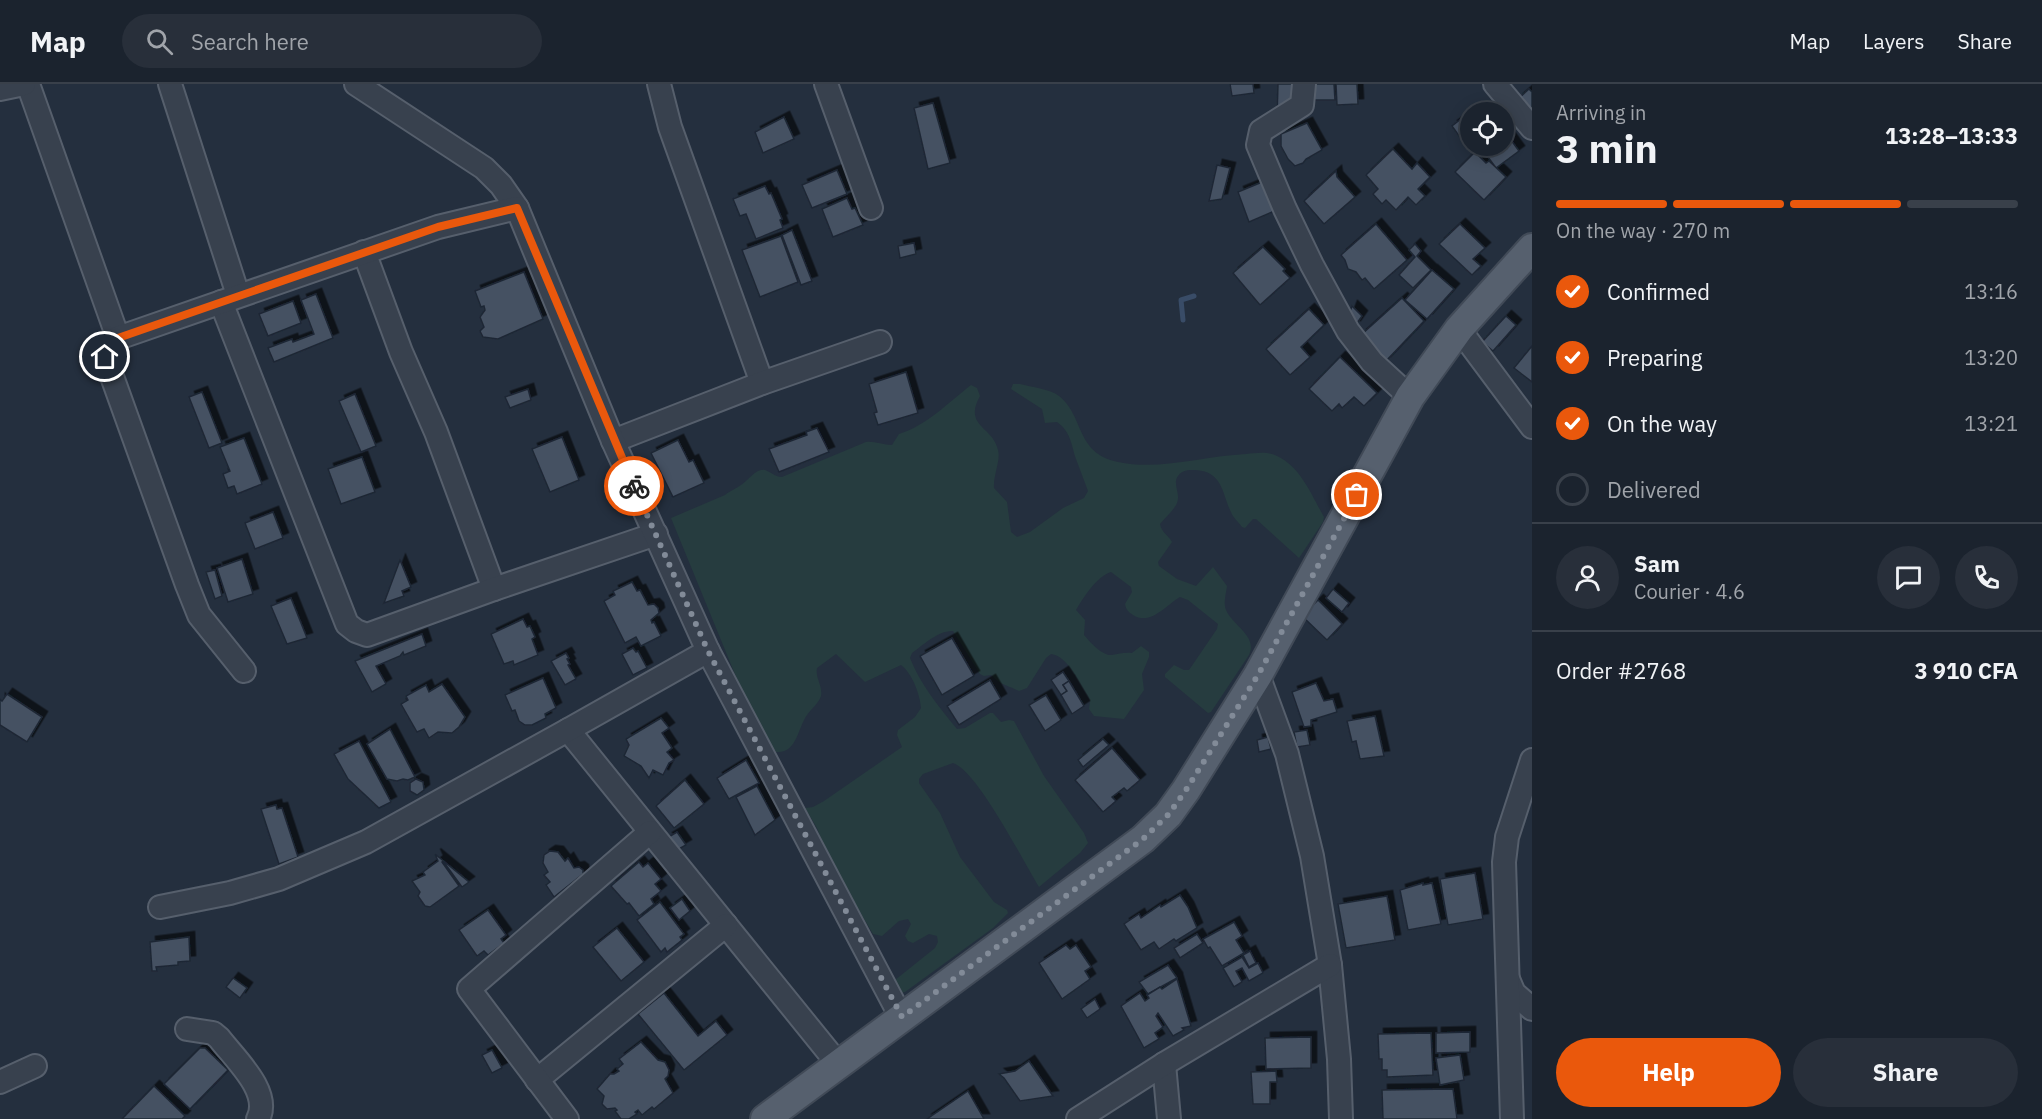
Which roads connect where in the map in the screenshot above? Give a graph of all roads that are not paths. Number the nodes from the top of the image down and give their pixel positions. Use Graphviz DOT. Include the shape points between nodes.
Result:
graph roads {
  1 [pos="26,84"];
  2 [pos="170,84"];
  3 [pos="356,84"];
  4 [pos="659,84"];
  5 [pos="826,84"];
  6 [pos="1304,84"];
  7 [pos="1495,84"];
  8 [pos="0,89"];
  9 [pos="1532,128"];
  10 [pos="517,208"];
  11 [pos="871,208"];
  12 [pos="1532,248"];
  13 [pos="364,252"];
  14 [pos="229,299"];
  15 [pos="1459,329"];
  16 [pos="118,338"];
  17 [pos="880,342"];
  18 [pos="762,383"];
  19 [pos="1410,397"];
  20 [pos="1532,427"];
  21 [pos="613,441"];
  22 [pos="656,534"];
  23 [pos="494,589"];
  24 [pos="708,651"];
  25 [pos="244,671"];
  26 [pos="1258,675"];
  27 [pos="568,730"];
  28 [pos="1532,760"];
  29 [pos="650,831"];
  30 [pos="160,907"];
  31 [pos="726,925"];
  32 [pos="1330,965"];
  33 [pos="1508,979"];
  34 [pos="1532,1009"];
  35 [pos="902,1017"];
  36 [pos="187,1029"];
  37 [pos="1164,1064"];
  38 [pos="839,1065"];
  39 [pos="35,1066"];
  40 [pos="537,1080"];
  41 [pos="0,1082"];
  42 [pos="258,1119"];
  43 [pos="567,1119"];
  44 [pos="765,1119"];
  45 [pos="1078,1119"];
  46 [pos="1168,1119"];
  47 [pos="1341,1119"];
  48 [pos="1512,1119"];
  1 -- 8 [label="street"];
  1 -- 16 [label="street"];
  2 -- 14 [label="street"];
  3 -- 10 [label="street" via="484,168"];
  4 -- 18 [label="street" via="670,127"];
  5 -- 11 [label="street"];
  6 -- 19 [label="street" via="1302,105 1261,131 1258,145 1303,246 1348,331 1372,362"];
  7 -- 9 [label="street"];
  10 -- 13 [label="street" via="438,227"];
  10 -- 21 [label="street"];
  12 -- 15 [label="main road"];
  13 -- 14 [label="street"];
  13 -- 23 [label="street"];
  14 -- 16 [label="street"];
  14 -- 23 [label="street" via="347,624 367,635"];
  15 -- 19 [label="main road"];
  15 -- 20 [label="street"];
  16 -- 25 [label="street" via="110,343 105,357 187,585 199,615"];
  17 -- 18 [label="street"];
  18 -- 21 [label="street"];
  19 -- 26 [label="main road"];
  21 -- 22 [label="street"];
  22 -- 23 [label="street"];
  22 -- 24 [label="street"];
  24 -- 27 [label="street"];
  24 -- 35 [label="street"];
  26 -- 32 [label="street" via="1287,754 1312,856"];
  26 -- 35 [label="main road" via="1168,815 1143,839"];
  27 -- 29 [label="street"];
  27 -- 30 [label="street" via="366,842 279,879"];
  28 -- 33 [label="street" via="1507,837 1504,862"];
  29 -- 31 [label="street"];
  29 -- 40 [label="street" via="469,989"];
  31 -- 38 [label="street"];
  31 -- 40 [label="street"];
  32 -- 37 [label="street"];
  32 -- 47 [label="street"];
  33 -- 34 [label="street" via="1514,993"];
  33 -- 48 [label="street"];
  35 -- 38 [label="main road"];
  36 -- 42 [label="street" via="213,1033 219,1038 258,1088 262,1112"];
  37 -- 45 [label="street"];
  37 -- 46 [label="street"];
  38 -- 44 [label="main road"];
  39 -- 41 [label="street"];
  40 -- 43 [label="street"];
}
